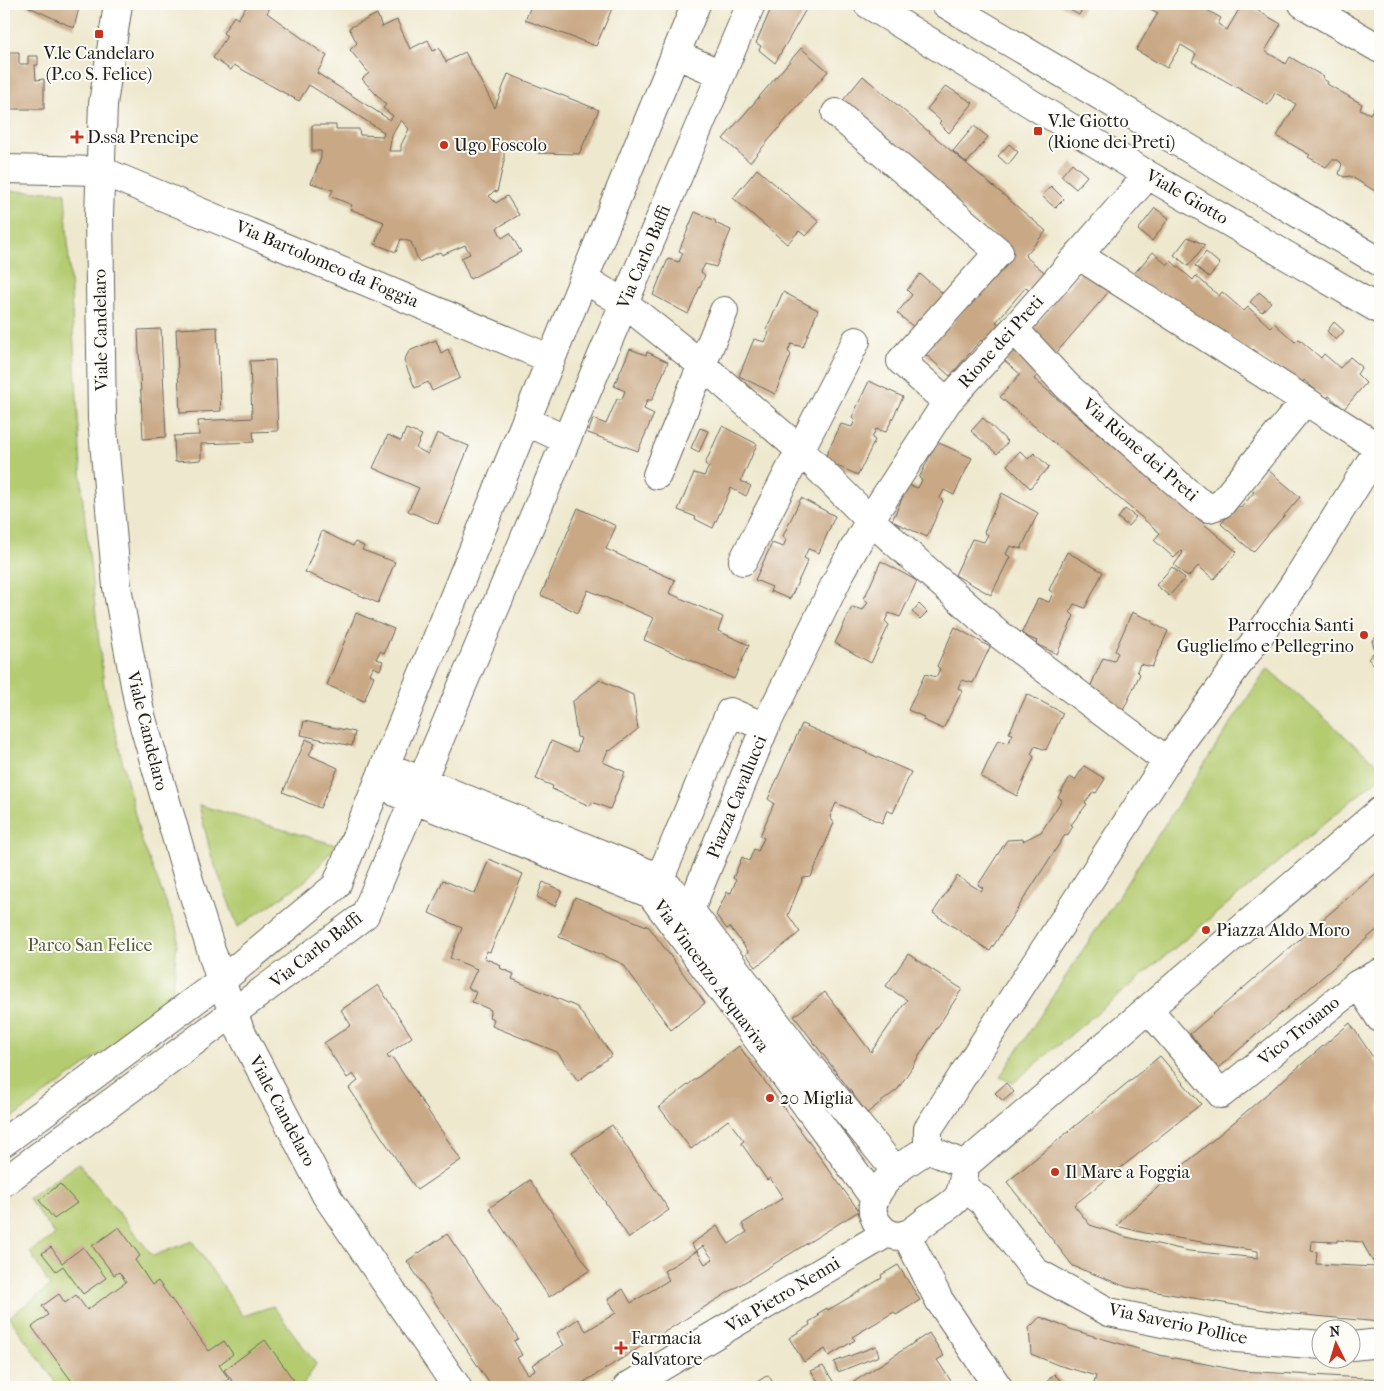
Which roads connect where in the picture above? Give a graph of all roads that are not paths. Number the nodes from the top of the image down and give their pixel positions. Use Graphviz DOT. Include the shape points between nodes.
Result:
graph roads {
  1 [pos="118,4"];
  2 [pos="696,4"];
  3 [pos="751,4"];
  4 [pos="868,4"];
  5 [pos="946,4"];
  6 [pos="1303,4"];
  7 [pos="1380,49"];
  8 [pos="675,54"];
  9 [pos="721,74"];
  10 [pos="836,113"];
  11 [pos="4,169"];
  12 [pos="102,171"];
  13 [pos="1148,175"];
  14 [pos="1078,255"];
  15 [pos="1380,262"];
  16 [pos="584,279"];
  17 [pos="624,303"];
  18 [pos="1380,310"];
  19 [pos="724,311"];
  20 [pos="1014,329"];
  21 [pos="856,341"];
  22 [pos="551,359"];
  23 [pos="702,365"];
  24 [pos="947,402"];
  25 [pos="1305,402"];
  26 [pos="526,421"];
  27 [pos="566,440"];
  28 [pos="1380,448"];
  29 [pos="800,450"];
  30 [pos="657,475"];
  31 [pos="870,520"];
  32 [pos="477,540"];
  33 [pos="517,555"];
  34 [pos="742,561"];
  35 [pos="766,727"];
  36 [pos="1167,761"];
  37 [pos="381,775"];
  38 [pos="417,790"];
  39 [pos="1380,811"];
  40 [pos="660,878"];
  41 [pos="681,916"];
  42 [pos="1369,979"];
  43 [pos="222,981"];
  44 [pos="1149,1010"];
  45 [pos="234,1014"];
  46 [pos="1380,1018"];
  47 [pos="4,1142"];
  48 [pos="928,1149"];
  49 [pos="895,1170"];
  50 [pos="964,1176"];
  51 [pos="4,1182"];
  52 [pos="875,1198"];
  53 [pos="896,1234"];
  54 [pos="1380,1343"];
  55 [pos="1312,1344"];
  56 [pos="1362,1345"];
  57 [pos="457,1387"];
  58 [pos="627,1387"];
  59 [pos="998,1387"];
  1 -- 12 [label="street, Viale Candelaro" via="103,104"];
  2 -- 8 [label="street, Via Carlo Baffi"];
  3 -- 9 [label="street, Via Carlo Baffi"];
  4 -- 13 [label="street, Viale Giotto"];
  5 -- 15 [label="street"];
  6 -- 7 [label="street"];
  8 -- 9 [label="street"];
  8 -- 16 [label="street, Via Carlo Baffi"];
  9 -- 17 [label="street, Via Carlo Baffi"];
  10 -- 24 [label="street" via="999,252 900,361"];
  11 -- 12 [label="street"];
  12 -- 22 [label="street, Via Bartolomeo da Foggia"];
  12 -- 43 [label="street, Viale Candelaro" via="99,215 102,419 117,587 140,712"];
  13 -- 14 [label="street, Rione dei Preti"];
  13 -- 18 [label="street, Viale Giotto"];
  14 -- 20 [label="street, Rione dei Preti"];
  14 -- 25 [label="street"];
  16 -- 17 [label="street"];
  16 -- 22 [label="street, Via Carlo Baffi"];
  17 -- 23 [label="street"];
  17 -- 27 [label="street, Via Carlo Baffi"];
  19 -- 23 [label="street"];
  20 -- 24 [label="street, Rione dei Preti"];
  20 -- 25 [label="street, Via Rione dei Preti" via="1067,386 1209,508 1221,504"];
  21 -- 29 [label="street"];
  22 -- 26 [label="street, Via Carlo Baffi"];
  23 -- 29 [label="street"];
  23 -- 30 [label="street"];
  24 -- 31 [label="street, Rione dei Preti"];
  25 -- 28 [label="street"];
  26 -- 27 [label="street"];
  26 -- 32 [label="street, Via Carlo Baffi"];
  27 -- 33 [label="street, Via Carlo Baffi"];
  28 -- 36 [label="street" via="1261,633"];
  29 -- 31 [label="street"];
  29 -- 34 [label="street"];
  31 -- 35 [label="street, Rione dei Preti" via="841,572"];
  31 -- 36 [label="street" via="1000,635"];
  32 -- 33 [label="street"];
  32 -- 37 [label="street, Via Carlo Baffi"];
  33 -- 38 [label="street, Via Carlo Baffi"];
  35 -- 40 [label="street, Piazza Cavallucci" via="730,712"];
  35 -- 41 [label="street, Piazza Cavallucci"];
  36 -- 48 [label="street" via="928,1129"];
  37 -- 38 [label="street, Via Vincenzo Acquaviva"];
  37 -- 43 [label="street, Via Carlo Baffi" via="336,886"];
  38 -- 40 [label="street, Via Vincenzo Acquaviva"];
  38 -- 41 [label="street, Via Vincenzo Acquaviva" via="651,894"];
  38 -- 45 [label="street, Via Carlo Baffi" via="364,915"];
  39 -- 44 [label="street"];
  40 -- 41 [label="street, Via Vincenzo Acquaviva"];
  41 -- 49 [label="street, Via Vincenzo Acquaviva"];
  41 -- 52 [label="street, Via Vincenzo Acquaviva"];
  42 -- 44 [label="street, Vico Troiano" via="1220,1094"];
  42 -- 46 [label="street"];
  43 -- 45 [label="street, Viale Candelaro"];
  43 -- 47 [label="street, Via Carlo Baffi"];
  44 -- 50 [label="street"];
  45 -- 51 [label="street, Via Carlo Baffi"];
  45 -- 57 [label="street, Viale Candelaro" via="326,1195"];
  48 -- 49 [label="street"];
  48 -- 50 [label="street"];
  49 -- 52 [label="street"];
  50 -- 53 [label="street" via="957,1201"];
  50 -- 55 [label="street, Via Saverio Pollice" via="1036,1272 1109,1312 1236,1338"];
  52 -- 53 [label="street" via="877,1225"];
  53 -- 58 [label="street, Via Pietro Nenni"];
  53 -- 59 [label="street"];
  54 -- 56 [label="street"];
}
